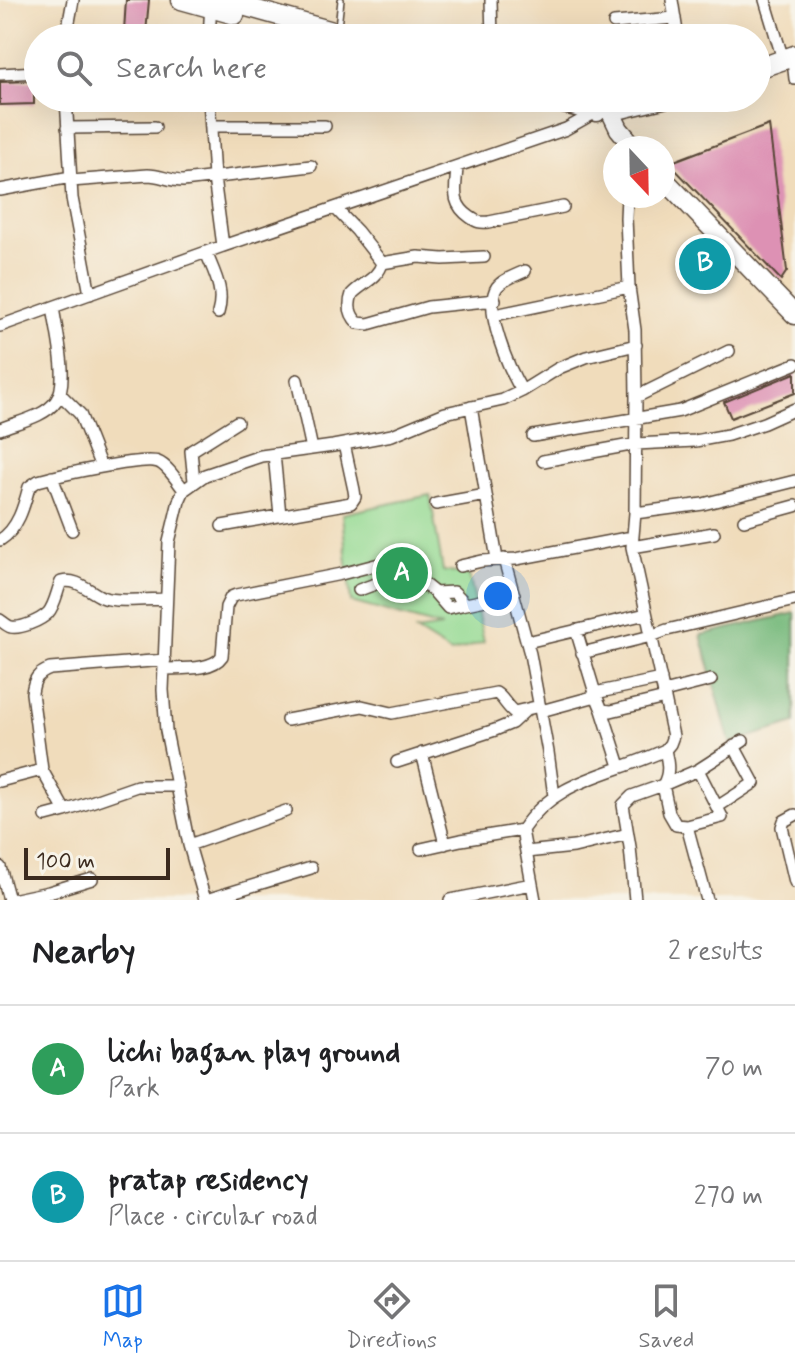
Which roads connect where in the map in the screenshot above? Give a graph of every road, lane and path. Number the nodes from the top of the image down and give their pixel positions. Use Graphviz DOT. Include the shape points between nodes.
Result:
graph roads {
  1 [pos="73,0"];
  2 [pos="181,0"];
  3 [pos="341,0"];
  4 [pos="491,0"];
  5 [pos="672,0"];
  6 [pos="765,0"];
  7 [pos="214,3"];
  8 [pos="675,18"];
  9 [pos="614,23"];
  10 [pos="69,24"];
  11 [pos="211,24"];
  12 [pos="275,24"];
  13 [pos="303,24"];
  14 [pos="338,24"];
  15 [pos="492,24"];
  16 [pos="676,24"];
  17 [pos="791,57"];
  18 [pos="771,62"];
  19 [pos="771,66"];
  20 [pos="24,73"];
  21 [pos="0,74"];
  22 [pos="795,79"];
  23 [pos="66,112"];
  24 [pos="210,112"];
  25 [pos="592,112"];
  26 [pos="604,112"];
  27 [pos="211,126"];
  28 [pos="325,126"];
  29 [pos="155,127"];
  30 [pos="67,128"];
  31 [pos="625,136"];
  32 [pos="311,166"];
  33 [pos="457,167"];
  34 [pos="214,178"];
  35 [pos="71,179"];
  36 [pos="0,190"];
  37 [pos="675,190"];
  38 [pos="563,207"];
  39 [pos="335,208"];
  40 [pos="626,208"];
  41 [pos="223,246"];
  42 [pos="206,252"];
  43 [pos="484,257"];
  44 [pos="382,263"];
  45 [pos="525,271"];
  46 [pos="629,287"];
  47 [pos="90,294"];
  48 [pos="495,300"];
  49 [pos="53,307"];
  50 [pos="218,313"];
  51 [pos="495,315"];
  52 [pos="795,315"];
  53 [pos="0,326"];
  54 [pos="636,345"];
  55 [pos="729,351"];
  56 [pos="795,364"];
  57 [pos="297,380"];
  58 [pos="522,391"];
  59 [pos="60,394"];
  60 [pos="636,397"];
  61 [pos="471,407"];
  62 [pos="795,409"];
  63 [pos="636,418"];
  64 [pos="237,422"];
  65 [pos="0,429"];
  66 [pos="533,436"];
  67 [pos="344,444"];
  68 [pos="636,444"];
  69 [pos="312,449"];
  70 [pos="274,454"];
  71 [pos="543,461"];
  72 [pos="101,467"];
  73 [pos="52,477"];
  74 [pos="194,481"];
  75 [pos="795,481"];
  76 [pos="184,490"];
  77 [pos="486,495"];
  78 [pos="436,504"];
  79 [pos="795,506"];
  80 [pos="635,513"];
  81 [pos="280,515"];
  82 [pos="744,520"];
  83 [pos="222,526"];
  84 [pos="72,530"];
  85 [pos="714,533"];
  86 [pos="0,540"];
  87 [pos="632,542"];
  88 [pos="500,559"];
  89 [pos="400,565"];
  90 [pos="460,566"];
  91 [pos="359,590"];
  92 [pos="514,594"];
  93 [pos="166,599"];
  94 [pos="795,600"];
  95 [pos="646,614"];
  96 [pos="0,620"];
  97 [pos="576,630"];
  98 [pos="651,636"];
  99 [pos="527,642"];
  100 [pos="582,653"];
  101 [pos="165,664"];
  102 [pos="661,679"];
  103 [pos="711,680"];
  104 [pos="595,695"];
  105 [pos="665,695"];
  106 [pos="527,708"];
  107 [pos="540,708"];
  108 [pos="602,710"];
  109 [pos="287,720"];
  110 [pos="665,750"];
  111 [pos="422,753"];
  112 [pos="397,762"];
  113 [pos="620,766"];
  114 [pos="42,770"];
  115 [pos="698,770"];
  116 [pos="0,781"];
  117 [pos="663,785"];
  118 [pos="178,786"];
  119 [pos="554,796"];
  120 [pos="717,807"];
  121 [pos="65,811"];
  122 [pos="286,811"];
  123 [pos="795,815"];
  124 [pos="46,816"];
  125 [pos="687,826"];
  126 [pos="522,830"];
  127 [pos="628,834"];
  128 [pos="445,844"];
  129 [pos="189,845"];
  130 [pos="421,849"];
  131 [pos="526,852"];
  132 [pos="0,867"];
  133 [pos="311,868"];
  134 [pos="92,879"];
  135 [pos="795,882"];
  136 [pos="532,884"];
  137 [pos="10,900"];
  138 [pos="206,900"];
  139 [pos="450,900"];
  140 [pos="535,900"];
  141 [pos="635,900"];
  142 [pos="707,900"];
  1 -- 10 [label="street"];
  2 -- 7 [label="main road"];
  3 -- 14 [label="lane"];
  4 -- 15 [label="street"];
  5 -- 8 [label="street"];
  6 -- 17 [label="street"];
  7 -- 11 [label="street"];
  7 -- 12 [label="main road"];
  7 -- 13 [label="main road"];
  8 -- 9 [label="street"];
  8 -- 16 [label="street"];
  17 -- 18 [label="street"];
  17 -- 19 [label="street"];
  17 -- 22 [label="street"];
  20 -- 21 [label="street"];
  23 -- 30 [label="street"];
  24 -- 27 [label="street"];
  25 -- 33 [label="street" via="566,129"];
  26 -- 31 [label="main road"];
  27 -- 28 [label="street"];
  27 -- 34 [label="street"];
  29 -- 30 [label="street"];
  30 -- 35 [label="street"];
  32 -- 34 [label="street"];
  33 -- 38 [label="street" via="458,207 476,221"];
  33 -- 39 [label="street"];
  34 -- 35 [label="street"];
  34 -- 41 [label="street"];
  35 -- 36 [label="street"];
  35 -- 47 [label="street"];
  37 -- 52 [label="main road"];
  39 -- 41 [label="street"];
  39 -- 44 [label="street"];
  40 -- 46 [label="street"];
  41 -- 42 [label="street"];
  42 -- 47 [label="street"];
  42 -- 50 [label="street" via="222,299"];
  43 -- 44 [label="street"];
  44 -- 48 [label="street" via="349,300 354,319 362,325 428,307"];
  45 -- 48 [label="street" via="502,283"];
  46 -- 51 [label="street"];
  46 -- 54 [label="street"];
  47 -- 49 [label="street"];
  48 -- 51 [label="street"];
  49 -- 53 [label="street"];
  49 -- 59 [label="street"];
  51 -- 58 [label="street" via="505,358"];
  54 -- 58 [label="street" via="586,357"];
  54 -- 60 [label="street"];
  55 -- 60 [label="street"];
  56 -- 63 [label="street" via="680,411"];
  57 -- 69 [label="street"];
  58 -- 61 [label="street"];
  59 -- 65 [label="street" via="41,412"];
  59 -- 72 [label="street" via="80,414"];
  60 -- 63 [label="street"];
  61 -- 67 [label="street" via="392,435"];
  61 -- 77 [label="street"];
  62 -- 68 [label="street" via="728,435"];
  63 -- 66 [label="street"];
  63 -- 68 [label="street"];
  64 -- 74 [label="street" via="191,451"];
  67 -- 69 [label="street"];
  67 -- 81 [label="street" via="354,500"];
  68 -- 71 [label="street"];
  68 -- 80 [label="street"];
  69 -- 70 [label="street"];
  70 -- 74 [label="street"];
  70 -- 81 [label="street"];
  72 -- 73 [label="street"];
  72 -- 76 [label="street" via="153,460"];
  73 -- 84 [label="street"];
  73 -- 86 [label="street" via="29,487 24,509"];
  74 -- 76 [label="street"];
  75 -- 80 [label="street" via="703,504"];
  76 -- 93 [label="street" via="169,542"];
  77 -- 78 [label="street"];
  77 -- 88 [label="street"];
  79 -- 82 [label="street"];
  80 -- 87 [label="street"];
  81 -- 83 [label="street"];
  85 -- 87 [label="street"];
  87 -- 88 [label="street"];
  87 -- 95 [label="street"];
  88 -- 90 [label="street"];
  88 -- 92 [label="street"];
  89 -- 91 [label="street" via="386,580"];
  89 -- 92 [label="street" via="435,593 454,592 466,604"];
  89 -- 101 [label="street" via="383,563 231,597 220,661 205,666"];
  92 -- 99 [label="street"];
  93 -- 96 [label="street" via="107,599 65,580 43,617 14,627"];
  93 -- 101 [label="street"];
  94 -- 98 [label="street"];
  95 -- 97 [label="street"];
  95 -- 98 [label="street"];
  97 -- 99 [label="street"];
  97 -- 100 [label="street"];
  98 -- 100 [label="street"];
  98 -- 102 [label="street"];
  99 -- 107 [label="street"];
  100 -- 104 [label="street"];
  101 -- 114 [label="street" via="40,673 32,693"];
  101 -- 118 [label="street" via="166,731"];
  102 -- 104 [label="street"];
  102 -- 105 [label="street"];
  103 -- 105 [label="street"];
  104 -- 107 [label="street"];
  104 -- 108 [label="street"];
  105 -- 108 [label="street"];
  105 -- 110 [label="street" via="673,736"];
  106 -- 107 [label="street"];
  106 -- 109 [label="street" via="514,712 496,693 392,713 362,706"];
  106 -- 111 [label="street" via="512,723"];
  107 -- 119 [label="street"];
  108 -- 113 [label="street"];
  110 -- 113 [label="street"];
  110 -- 117 [label="street"];
  111 -- 112 [label="street"];
  111 -- 128 [label="street"];
  113 -- 119 [label="street"];
  114 -- 116 [label="street"];
  114 -- 121 [label="street"];
  115 -- 117 [label="street"];
  115 -- 120 [label="street"];
  115 -- 120 [label="street" via="738,744 754,783"];
  117 -- 125 [label="street" via="673,822"];
  117 -- 127 [label="street" via="632,796 623,805"];
  118 -- 121 [label="street" via="137,786"];
  118 -- 129 [label="street"];
  119 -- 126 [label="street"];
  120 -- 125 [label="street" via="722,817"];
  121 -- 124 [label="street"];
  122 -- 129 [label="street"];
  123 -- 135 [label="street" via="782,827"];
  125 -- 142 [label="street"];
  126 -- 128 [label="street"];
  126 -- 131 [label="street"];
  127 -- 131 [label="street"];
  127 -- 141 [label="street"];
  128 -- 130 [label="street"];
  129 -- 138 [label="street"];
  131 -- 136 [label="street"];
  132 -- 137 [label="street"];
  133 -- 138 [label="street"];
  134 -- 137 [label="street"];
  136 -- 139 [label="street"];
  136 -- 140 [label="street"];
}
